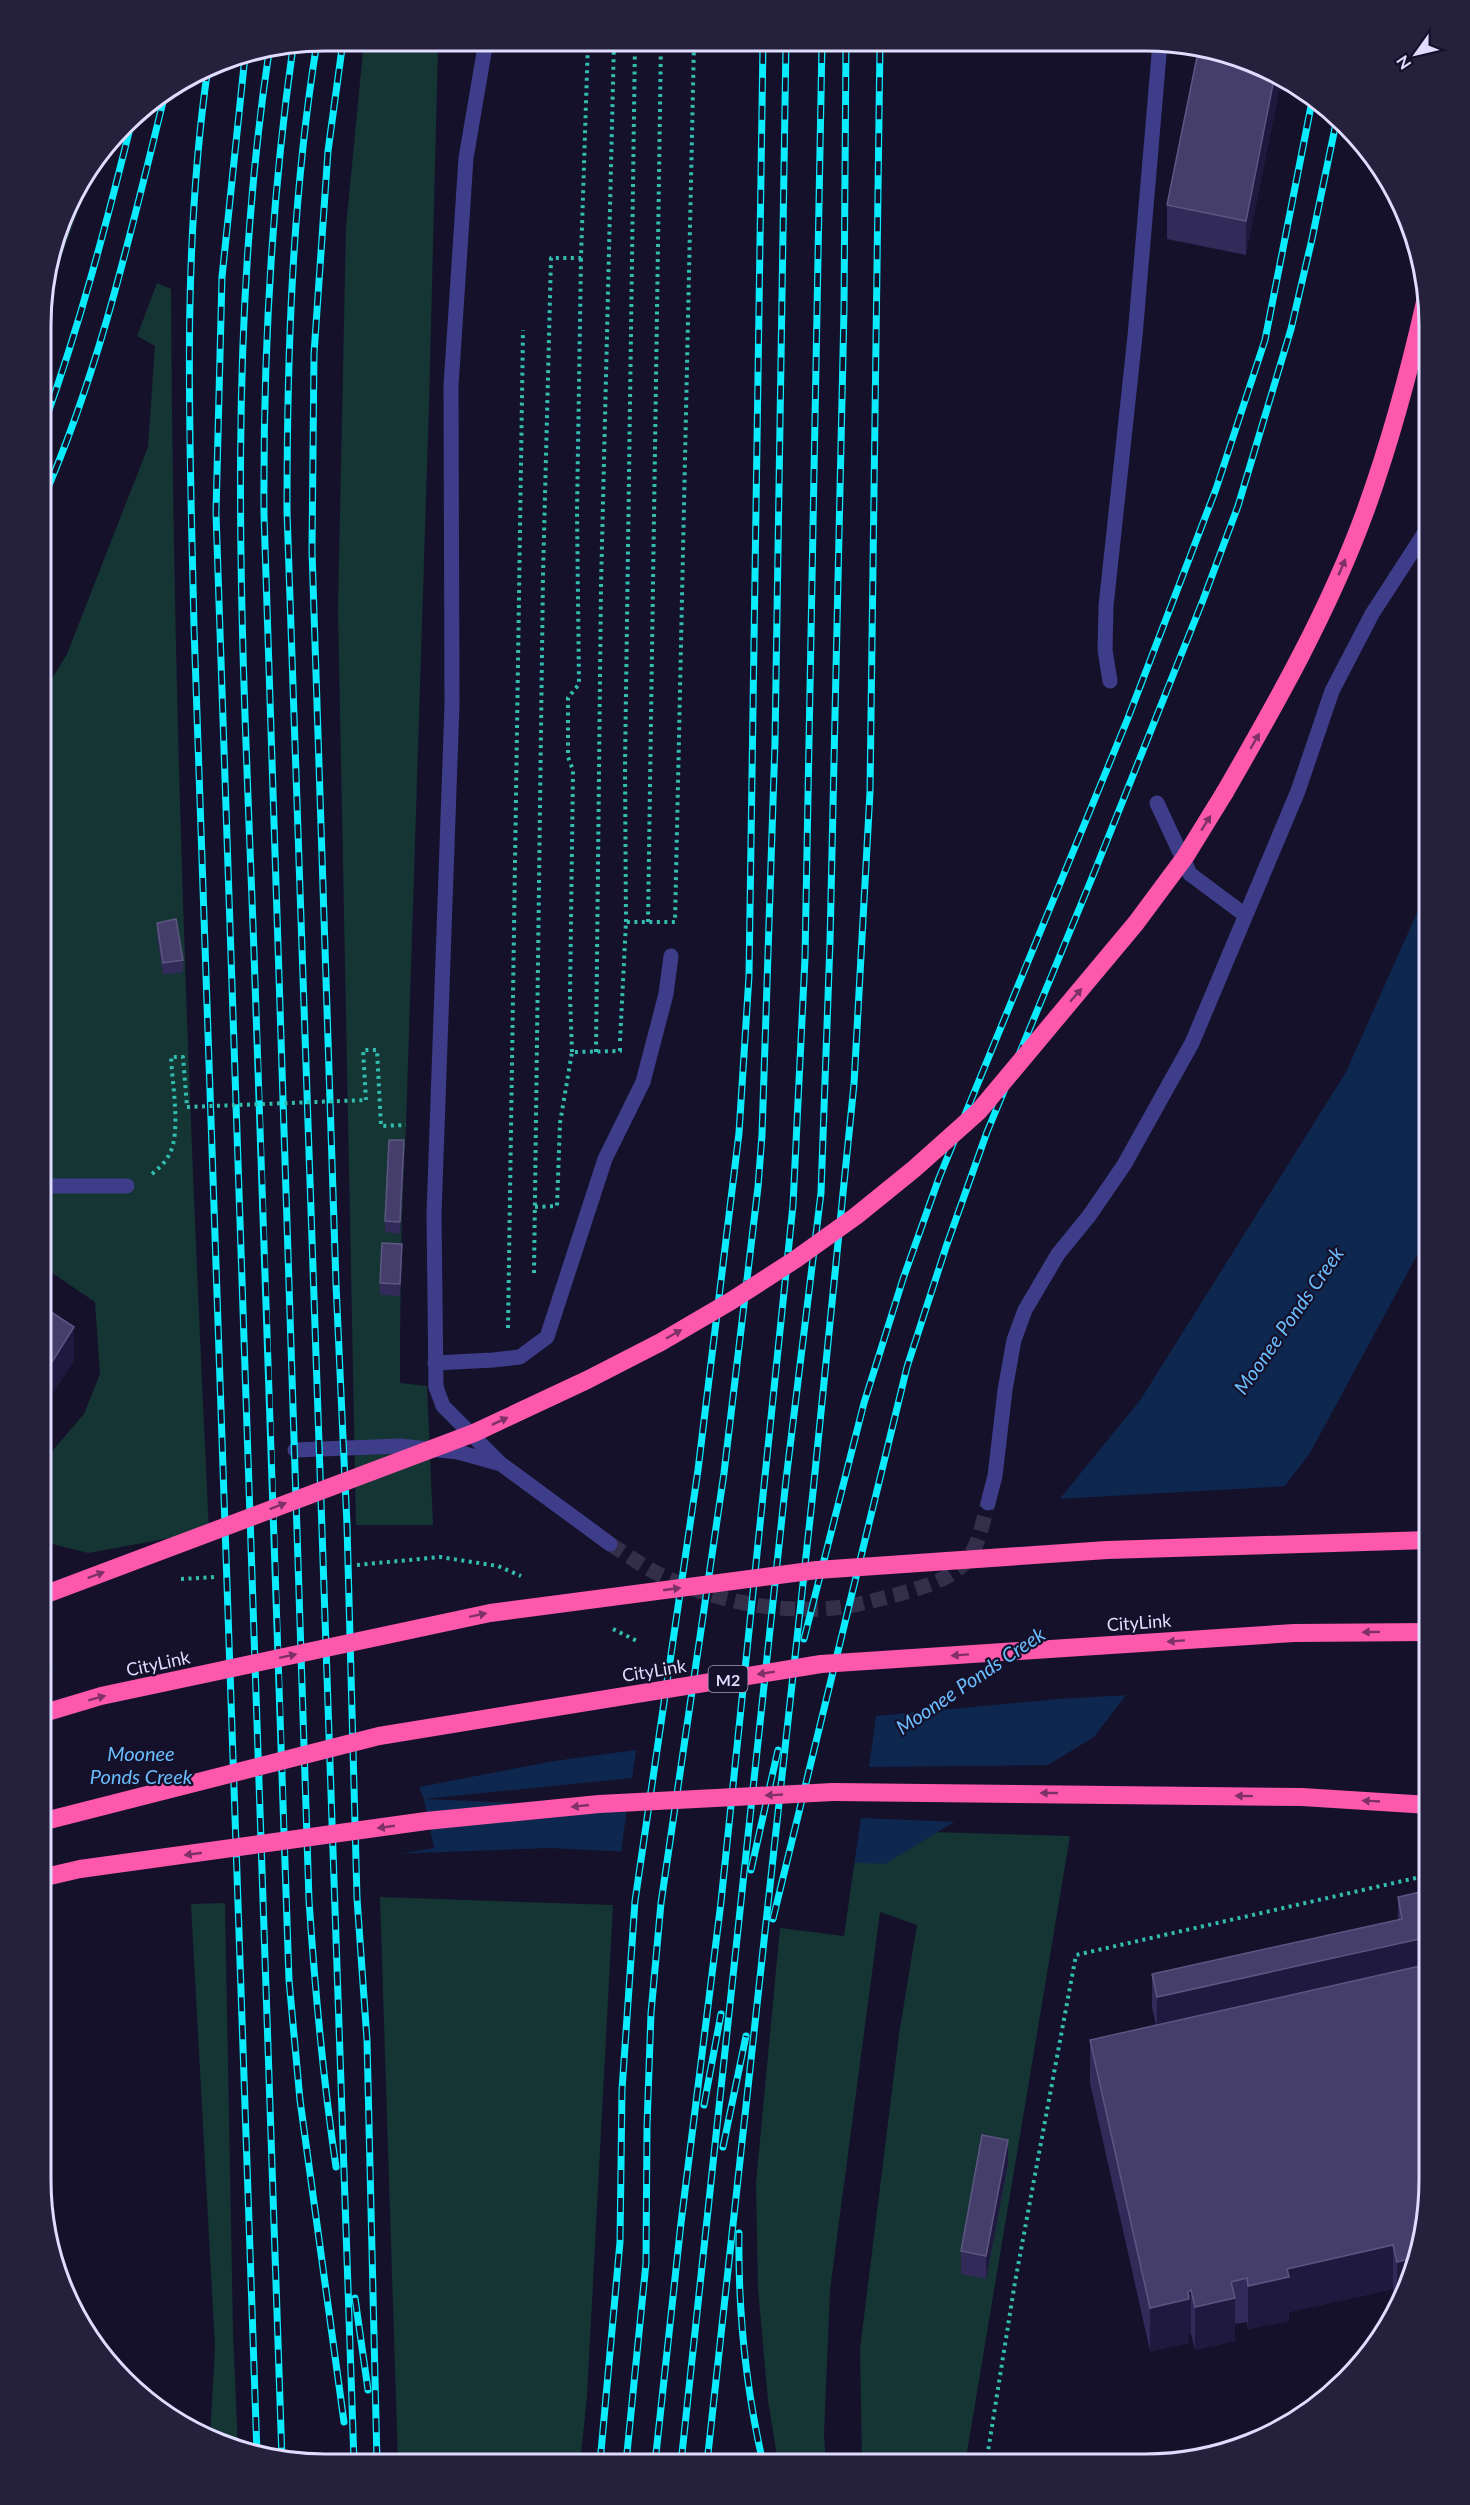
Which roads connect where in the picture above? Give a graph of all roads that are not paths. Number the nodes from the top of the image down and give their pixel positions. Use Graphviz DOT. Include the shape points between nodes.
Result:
graph roads {
  1 [pos="484,51"];
  2 [pos="1159,52"];
  3 [pos="1419,330"];
  4 [pos="1419,543"];
  5 [pos="1110,681"];
  6 [pos="1157,803"];
  7 [pos="1245,915"];
  8 [pos="672,956"];
  9 [pos="51,1186"];
  10 [pos="128,1186"];
  11 [pos="435,1363"];
  12 [pos="295,1450"];
  13 [pos="501,1464"];
  14 [pos="988,1503"];
  15 [pos="1419,1540"];
  16 [pos="610,1544"];
  17 [pos="51,1592"];
  18 [pos="1419,1632"];
  19 [pos="51,1711"];
  20 [pos="1419,1804"];
  21 [pos="51,1819"];
  22 [pos="51,1876"];
  1 -- 11 [label="street" via="466,158 451,387 452,705 434,1214"];
  2 -- 5 [label="street" via="1135,336 1106,606 1105,650"];
  17 -- 3 [label="highway, one-way, bridge" via="474,1434 650,1348 731,1302 856,1216 979,1111 1136,923 1185,857 1264,726 1341,573 1365,512"];
  4 -- 7 [label="street" via="1372,614 1332,691 1298,790"];
  6 -- 7 [label="street" via="1190,874"];
  7 -- 14 [label="street" via="1192,1043 1159,1104 1124,1165 1052,1263 1025,1310 1014,1340"];
  8 -- 11 [label="street" via="644,1082 605,1159 547,1337 520,1357"];
  9 -- 10 [label="street"];
  11 -- 13 [label="street" via="436,1387 443,1406"];
  12 -- 13 [label="street" via="400,1446 458,1452"];
  13 -- 16 [label="street"];
  19 -- 15 [label="highway, CityLink, one-way, bridge" via="101,1696 490,1613 817,1570 1107,1550"];
  18 -- 21 [label="highway, CityLink / M2, one-way, bridge" via="1294,1633 821,1664 379,1736"];
  20 -- 22 [label="highway, one-way, bridge" via="1302,1797 833,1792 599,1804 426,1821"];
}
